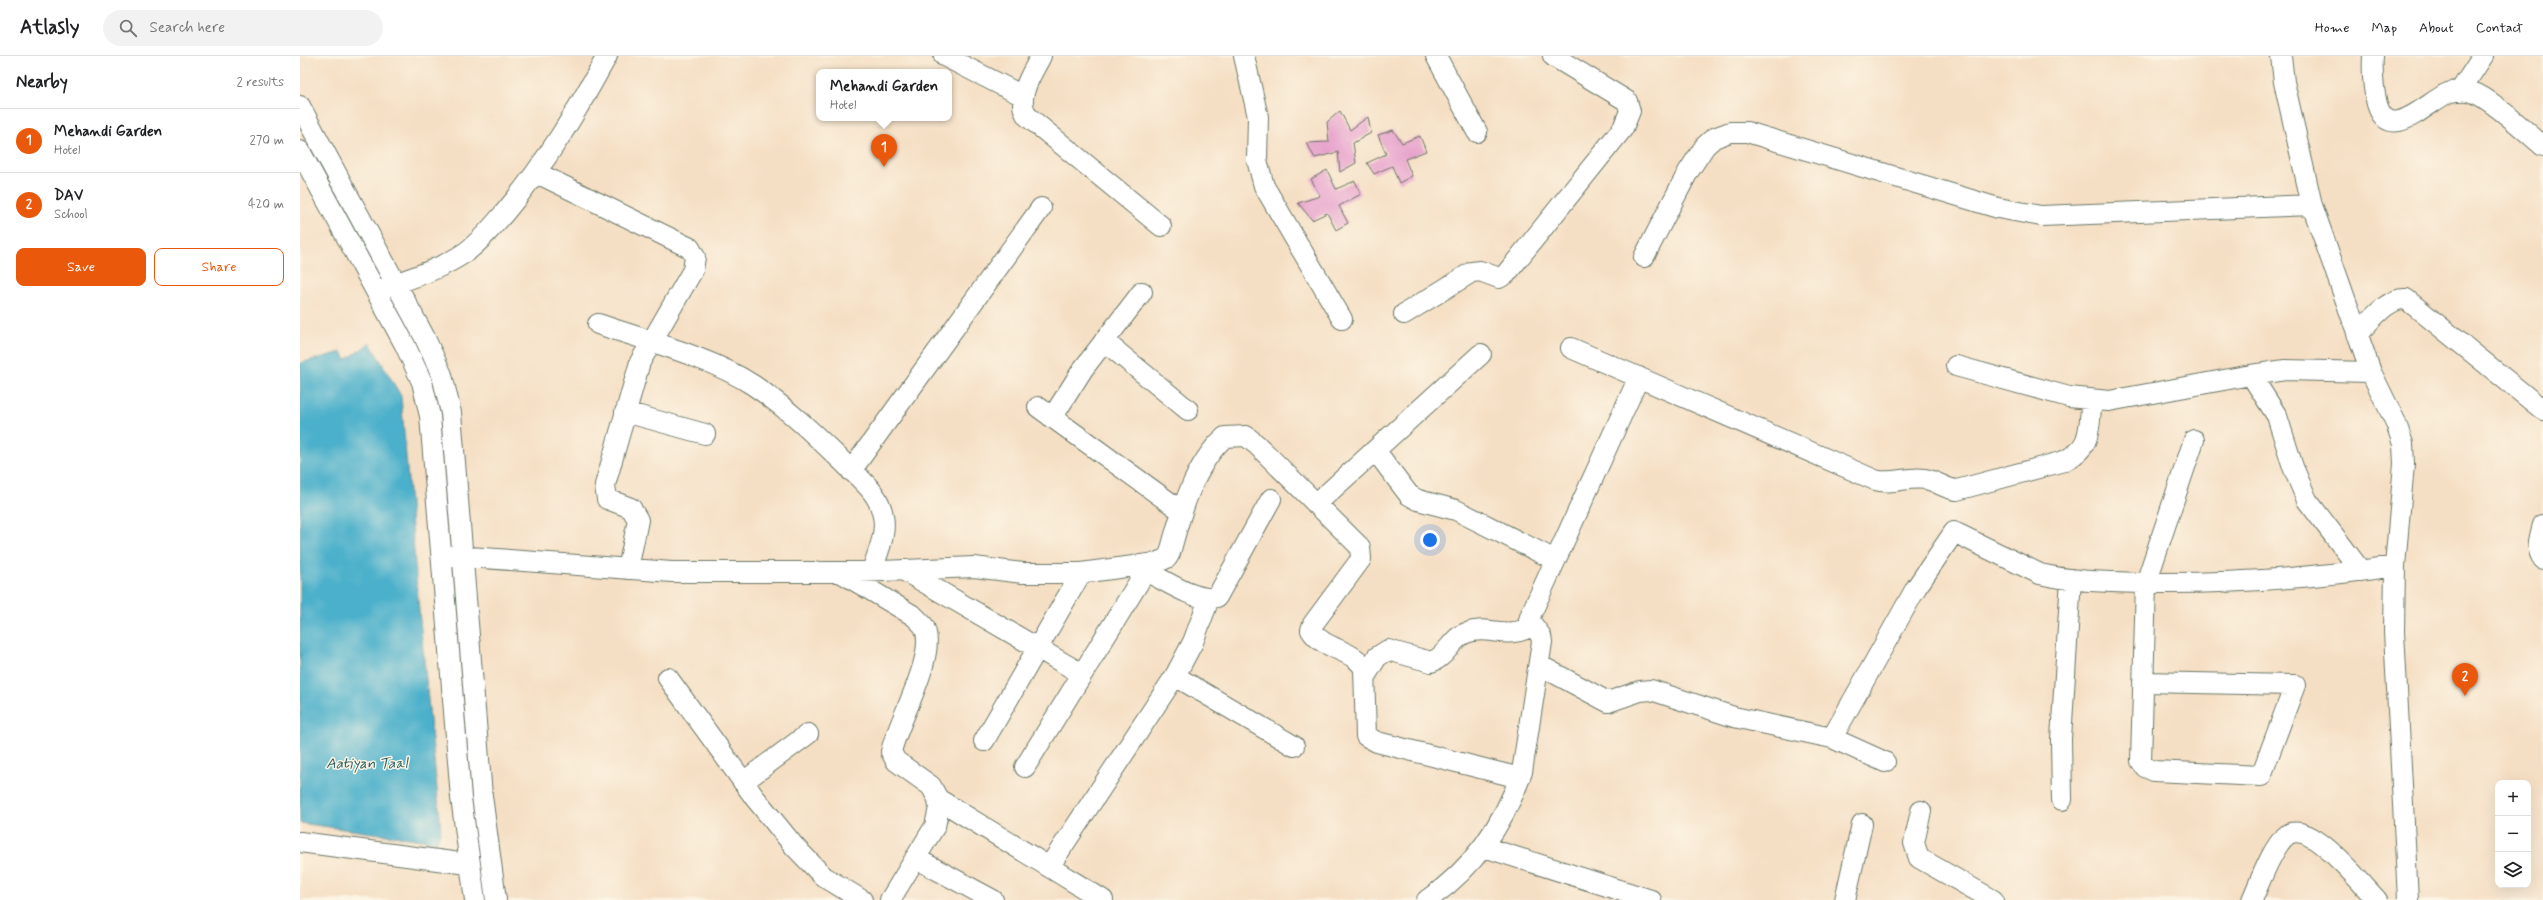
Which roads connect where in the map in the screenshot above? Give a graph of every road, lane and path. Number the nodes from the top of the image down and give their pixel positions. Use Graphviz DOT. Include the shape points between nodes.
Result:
graph roads {
  1 [pos="607,56"];
  2 [pos="944,56"];
  3 [pos="1041,56"];
  4 [pos="1244,56"];
  5 [pos="1436,56"];
  6 [pos="1554,56"];
  7 [pos="2281,56"];
  8 [pos="2374,56"];
  9 [pos="2483,56"];
  10 [pos="2460,91"];
  11 [pos="1023,96"];
  12 [pos="300,106"];
  13 [pos="1477,132"];
  14 [pos="2543,146"];
  15 [pos="300,151"];
  16 [pos="537,173"];
  17 [pos="2312,205"];
  18 [pos="1041,208"];
  19 [pos="1162,226"];
  20 [pos="1644,258"];
  21 [pos="397,283"];
  22 [pos="376,291"];
  23 [pos="1142,292"];
  24 [pos="1404,314"];
  25 [pos="1342,319"];
  26 [pos="598,324"];
  27 [pos="2357,334"];
  28 [pos="1104,341"];
  29 [pos="650,342"];
  30 [pos="1571,348"];
  31 [pos="1481,354"];
  32 [pos="1956,366"];
  33 [pos="2370,372"];
  34 [pos="2251,375"];
  35 [pos="1640,377"];
  36 [pos="2092,400"];
  37 [pos="1188,410"];
  38 [pos="2543,410"];
  39 [pos="625,412"];
  40 [pos="706,434"];
  41 [pos="2194,440"];
  42 [pos="1375,450"];
  43 [pos="851,471"];
  44 [pos="1271,499"];
  45 [pos="1316,504"];
  46 [pos="1180,510"];
  47 [pos="2543,525"];
  48 [pos="443,555"];
  49 [pos="464,556"];
  50 [pos="2543,559"];
  51 [pos="1555,560"];
  52 [pos="2395,566"];
  53 [pos="1148,567"];
  54 [pos="628,569"];
  55 [pos="903,570"];
  56 [pos="872,571"];
  57 [pos="2361,571"];
  58 [pos="840,572"];
  59 [pos="1081,574"];
  60 [pos="2071,579"];
  61 [pos="2146,583"];
  62 [pos="1209,599"];
  63 [pos="1532,626"];
  64 [pos="1037,648"];
  65 [pos="1539,665"];
  66 [pos="1082,674"];
  67 [pos="1366,675"];
  68 [pos="1175,676"];
  69 [pos="668,678"];
  70 [pos="2143,682"];
  71 [pos="808,734"];
  72 [pos="1832,738"];
  73 [pos="984,741"];
  74 [pos="1294,746"];
  75 [pos="1885,762"];
  76 [pos="1025,768"];
  77 [pos="1520,778"];
  78 [pos="743,782"];
  79 [pos="938,799"];
  80 [pos="2062,800"];
  81 [pos="1921,811"];
  82 [pos="1862,824"];
  83 [pos="300,842"];
  84 [pos="1484,847"];
  85 [pos="915,858"];
  86 [pos="468,864"];
  87 [pos="1049,867"];
  88 [pos="475,900"];
  89 [pos="496,900"];
  90 [pos="862,900"];
  91 [pos="890,900"];
  92 [pos="993,900"];
  93 [pos="1103,900"];
  94 [pos="1427,900"];
  95 [pos="1651,900"];
  96 [pos="1845,900"];
  97 [pos="1993,900"];
  98 [pos="2252,900"];
  99 [pos="2377,900"];
  100 [pos="2408,900"];
  1 -- 16 [label="street" via="573,118"];
  2 -- 11 [label="street"];
  3 -- 11 [label="street"];
  4 -- 25 [label="street" via="1258,118 1258,171 1264,186"];
  5 -- 13 [label="street"];
  6 -- 24 [label="street" via="1627,101 1630,111 1628,119 1598,161 1506,274 1498,278 1480,271 1472,272"];
  7 -- 17 [label="street" via="2284,82"];
  8 -- 10 [label="street" via="2372,77 2375,95 2380,114 2385,120 2393,123 2403,121 2449,92"];
  9 -- 10 [label="street"];
  10 -- 14 [label="street" via="2473,92 2484,99"];
  11 -- 19 [label="street" via="1023,109 1041,129"];
  12 -- 21 [label="street"];
  15 -- 22 [label="street"];
  16 -- 21 [label="street" via="487,233 467,251 446,265"];
  16 -- 29 [label="street" via="694,252 696,262 693,270"];
  17 -- 20 [label="street" via="2041,216 1998,208 1747,132 1730,132 1714,138 1705,146 1688,172"];
  17 -- 27 [label="street"];
  18 -- 43 [label="street"];
  21 -- 22 [label="street"];
  21 -- 49 [label="street" via="442,376 451,413"];
  22 -- 48 [label="street" via="422,382 430,416"];
  23 -- 28 [label="street"];
  26 -- 29 [label="street"];
  27 -- 33 [label="street"];
  27 -- 38 [label="street" via="2391,302 2399,298 2406,299"];
  28 -- 37 [label="street"];
  28 -- 46 [label="street" via="1045,412"];
  29 -- 39 [label="street" via="640,362"];
  29 -- 43 [label="street" via="718,367 752,384 786,408"];
  30 -- 35 [label="street"];
  31 -- 42 [label="street"];
  32 -- 36 [label="street" via="2069,397"];
  33 -- 34 [label="street" via="2286,370"];
  33 -- 52 [label="street" via="2396,423 2403,444 2404,464"];
  34 -- 36 [label="street" via="2131,398"];
  34 -- 57 [label="street" via="2277,416 2293,467 2308,500"];
  35 -- 36 [label="street" via="1874,480 1884,483 1926,479 1946,489 1957,490 2077,455 2086,441"];
  35 -- 51 [label="street"];
  39 -- 40 [label="street"];
  39 -- 54 [label="street" via="605,493 606,499 631,508 636,513 637,530"];
  41 -- 61 [label="street"];
  42 -- 45 [label="street"];
  42 -- 51 [label="street" via="1409,495 1418,500 1456,510"];
  43 -- 56 [label="street" via="875,494 883,515 882,537"];
  44 -- 62 [label="street" via="1222,591 1217,597"];
  45 -- 46 [label="street" via="1257,445 1246,436 1235,435 1225,437 1210,453"];
  45 -- 67 [label="street" via="1360,547 1362,554 1356,567 1311,630 1322,643 1362,663"];
  46 -- 53 [label="street" via="1170,553 1162,562"];
  47 -- 50 [label="street" via="2539,539 2539,554"];
  48 -- 49 [label="street"];
  48 -- 86 [label="street"];
  49 -- 54 [label="street"];
  49 -- 89 [label="street" via="482,796"];
  51 -- 63 [label="street" via="1531,614 1529,620"];
  52 -- 57 [label="street"];
  52 -- 100 [label="street" via="2394,632"];
  53 -- 59 [label="street"];
  53 -- 62 [label="street" via="1199,597"];
  53 -- 66 [label="street"];
  54 -- 58 [label="street" via="672,572"];
  55 -- 56 [label="street"];
  55 -- 59 [label="street" via="974,567 1023,573"];
  55 -- 64 [label="street"];
  56 -- 58 [label="street"];
  57 -- 61 [label="street" via="2304,578"];
  58 -- 79 [label="street" via="914,616 923,625 926,650 891,752 896,761 931,786"];
  59 -- 64 [label="street"];
  60 -- 61 [label="street"];
  60 -- 72 [label="street" via="2040,574 1954,532 1916,588"];
  60 -- 80 [label="street" via="2062,738"];
  61 -- 70 [label="street"];
  62 -- 68 [label="street" via="1193,642"];
  63 -- 65 [label="street" via="1541,636"];
  63 -- 67 [label="street" via="1516,633 1466,633 1459,636 1443,656 1431,662 1388,650 1377,658"];
  64 -- 66 [label="street"];
  64 -- 73 [label="street"];
  65 -- 72 [label="street" via="1608,702 1651,690 1734,717"];
  65 -- 77 [label="street"];
  66 -- 76 [label="street"];
  67 -- 77 [label="street" via="1364,724 1366,736 1370,740"];
  68 -- 74 [label="street"];
  68 -- 87 [label="street"];
  69 -- 78 [label="street"];
  70 -- 70 [label="street" via="2140,750 2141,761 2145,767 2165,772 2261,776 2295,685"];
  71 -- 78 [label="street"];
  72 -- 75 [label="street"];
  77 -- 84 [label="street" via="1507,810"];
  78 -- 90 [label="street" via="794,846 819,871 842,889"];
  79 -- 85 [label="street" via="936,822"];
  79 -- 87 [label="street"];
  81 -- 97 [label="street" via="1914,843 1919,858"];
  82 -- 96 [label="street"];
  83 -- 86 [label="street"];
  84 -- 94 [label="street" via="1467,866"];
  84 -- 95 [label="street"];
  85 -- 91 [label="street"];
  85 -- 92 [label="street"];
  86 -- 88 [label="street"];
  87 -- 93 [label="street"];
  98 -- 99 [label="street" via="2278,845 2294,832 2304,833 2323,845"];
}
